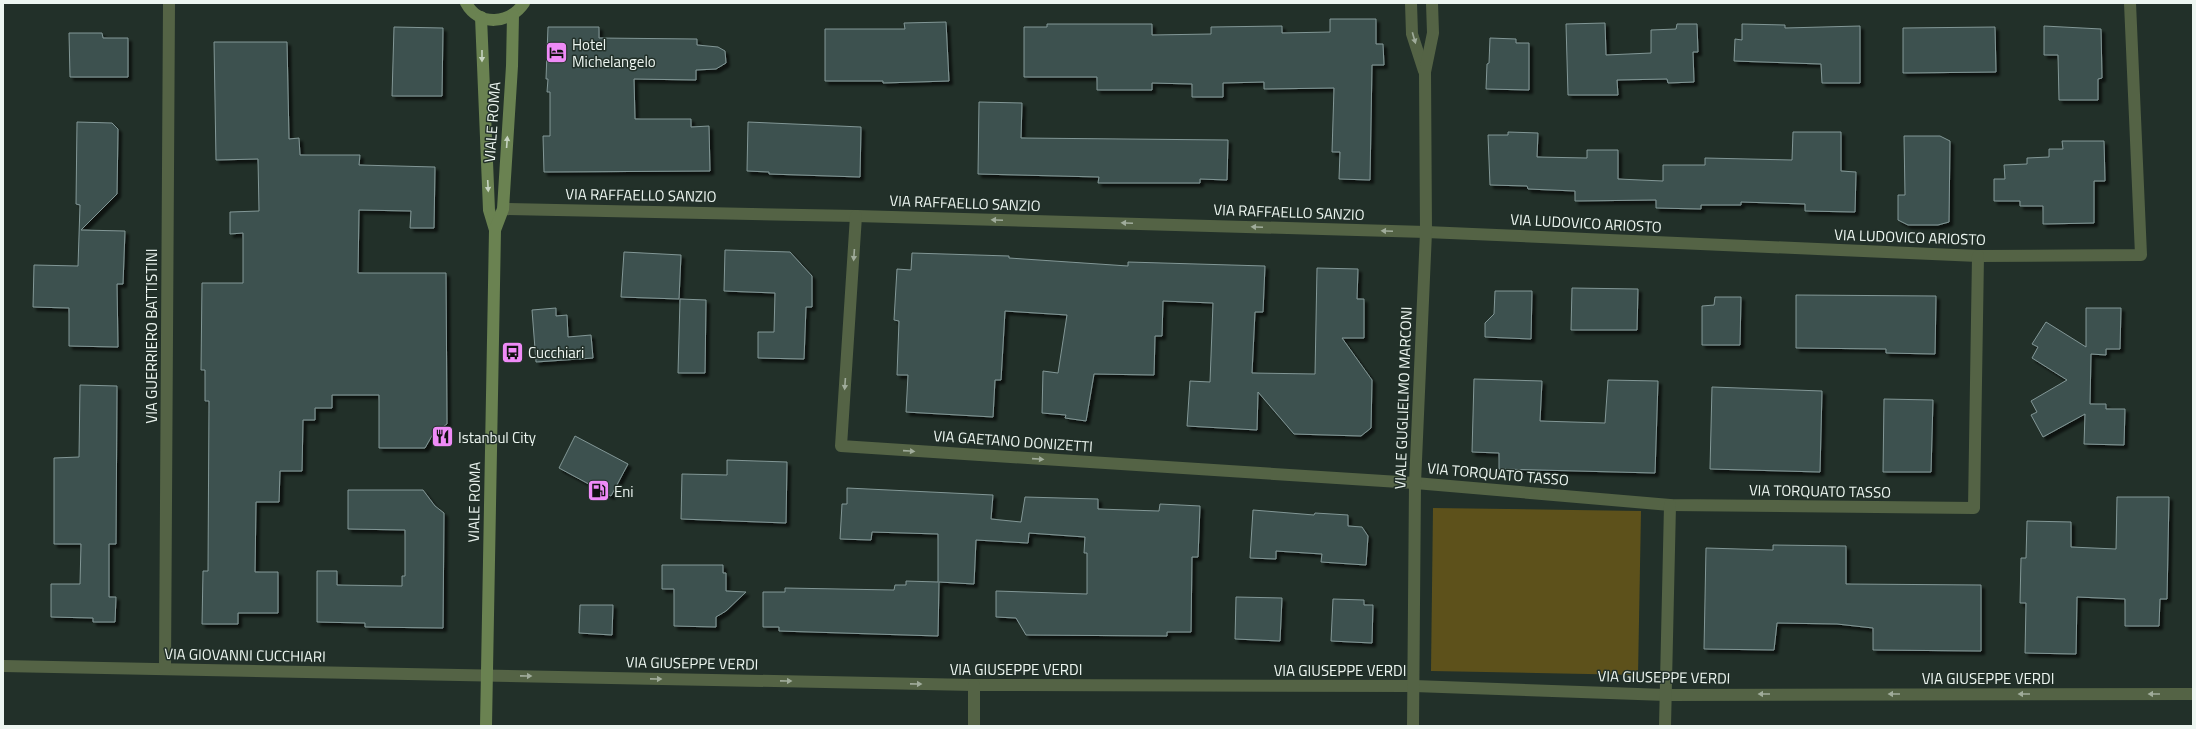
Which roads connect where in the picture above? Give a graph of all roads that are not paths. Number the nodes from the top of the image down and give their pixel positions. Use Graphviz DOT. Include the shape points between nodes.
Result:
graph roads {
  1 [pos="169,3"];
  2 [pos="466,3"];
  3 [pos="524,3"];
  4 [pos="1411,3"];
  5 [pos="1432,3"];
  6 [pos="2130,3"];
  7 [pos="513,15"];
  8 [pos="481,17"];
  9 [pos="1425,72"];
  10 [pos="503,209"];
  11 [pos="856,216"];
  12 [pos="495,230"];
  13 [pos="1426,232"];
  14 [pos="1978,256"];
  15 [pos="1414,483"];
  16 [pos="1670,505"];
  17 [pos="3,666"];
  18 [pos="165,669"];
  19 [pos="487,675"];
  20 [pos="974,685"];
  21 [pos="1414,686"];
  22 [pos="1666,694"];
  23 [pos="2193,694"];
  24 [pos="486,726"];
  25 [pos="974,726"];
  26 [pos="1413,726"];
  27 [pos="1665,726"];
  1 -- 18 [label="street, VIA GUERRIERO BATTISTINI"];
  2 -- 8 [label="main road"];
  3 -- 7 [label="main road"];
  4 -- 5 [label="street" via="1422,6"];
  4 -- 9 [label="street, VIALE GUGLIELMO MARCONI, one-way" via="1412,34"];
  5 -- 9 [label="street, VIALE GUGLIELMO MARCONI" via="1433,33"];
  6 -- 14 [label="street, VIA LUDOVICO ARIOSTO" via="2141,255"];
  7 -- 8 [label="main road" via="497,20"];
  10 -- 7 [label="main road, VIALE ROMA, one-way"];
  8 -- 12 [label="main road, VIALE ROMA, one-way" via="489,210"];
  9 -- 13 [label="street, VIALE GUGLIELMO MARCONI"];
  10 -- 11 [label="street, VIA RAFFAELLO SANZIO"];
  10 -- 12 [label="main road, VIALE ROMA"];
  13 -- 11 [label="street, VIA RAFFAELLO SANZIO, one-way"];
  11 -- 15 [label="street, VIA GAETANO DONIZETTI, one-way" via="841,446"];
  12 -- 19 [label="main road, VIALE ROMA"];
  13 -- 14 [label="street, VIA LUDOVICO ARIOSTO"];
  13 -- 15 [label="street, VIALE GUGLIELMO MARCONI"];
  14 -- 16 [label="street, VIA TORQUATO TASSO" via="1974,508"];
  15 -- 16 [label="street, VIA TORQUATO TASSO"];
  15 -- 21 [label="street, VIALE GUGLIELMO MARCONI"];
  16 -- 22 [label="street"];
  17 -- 18 [label="street, VIA GIOVANNI CUCCHIARI"];
  18 -- 19 [label="street, VIA GIOVANNI CUCCHIARI"];
  19 -- 20 [label="street, VIA GIUSEPPE VERDI, one-way"];
  19 -- 24 [label="main road, VIALE ROMA"];
  20 -- 21 [label="street, VIA GIUSEPPE VERDI"];
  20 -- 25 [label="street"];
  21 -- 22 [label="street, VIA GIUSEPPE VERDI"];
  21 -- 26 [label="street, VIALE GUGLIELMO MARCONI"];
  23 -- 22 [label="street, VIA GIUSEPPE VERDI, one-way"];
  22 -- 27 [label="street"];
}
